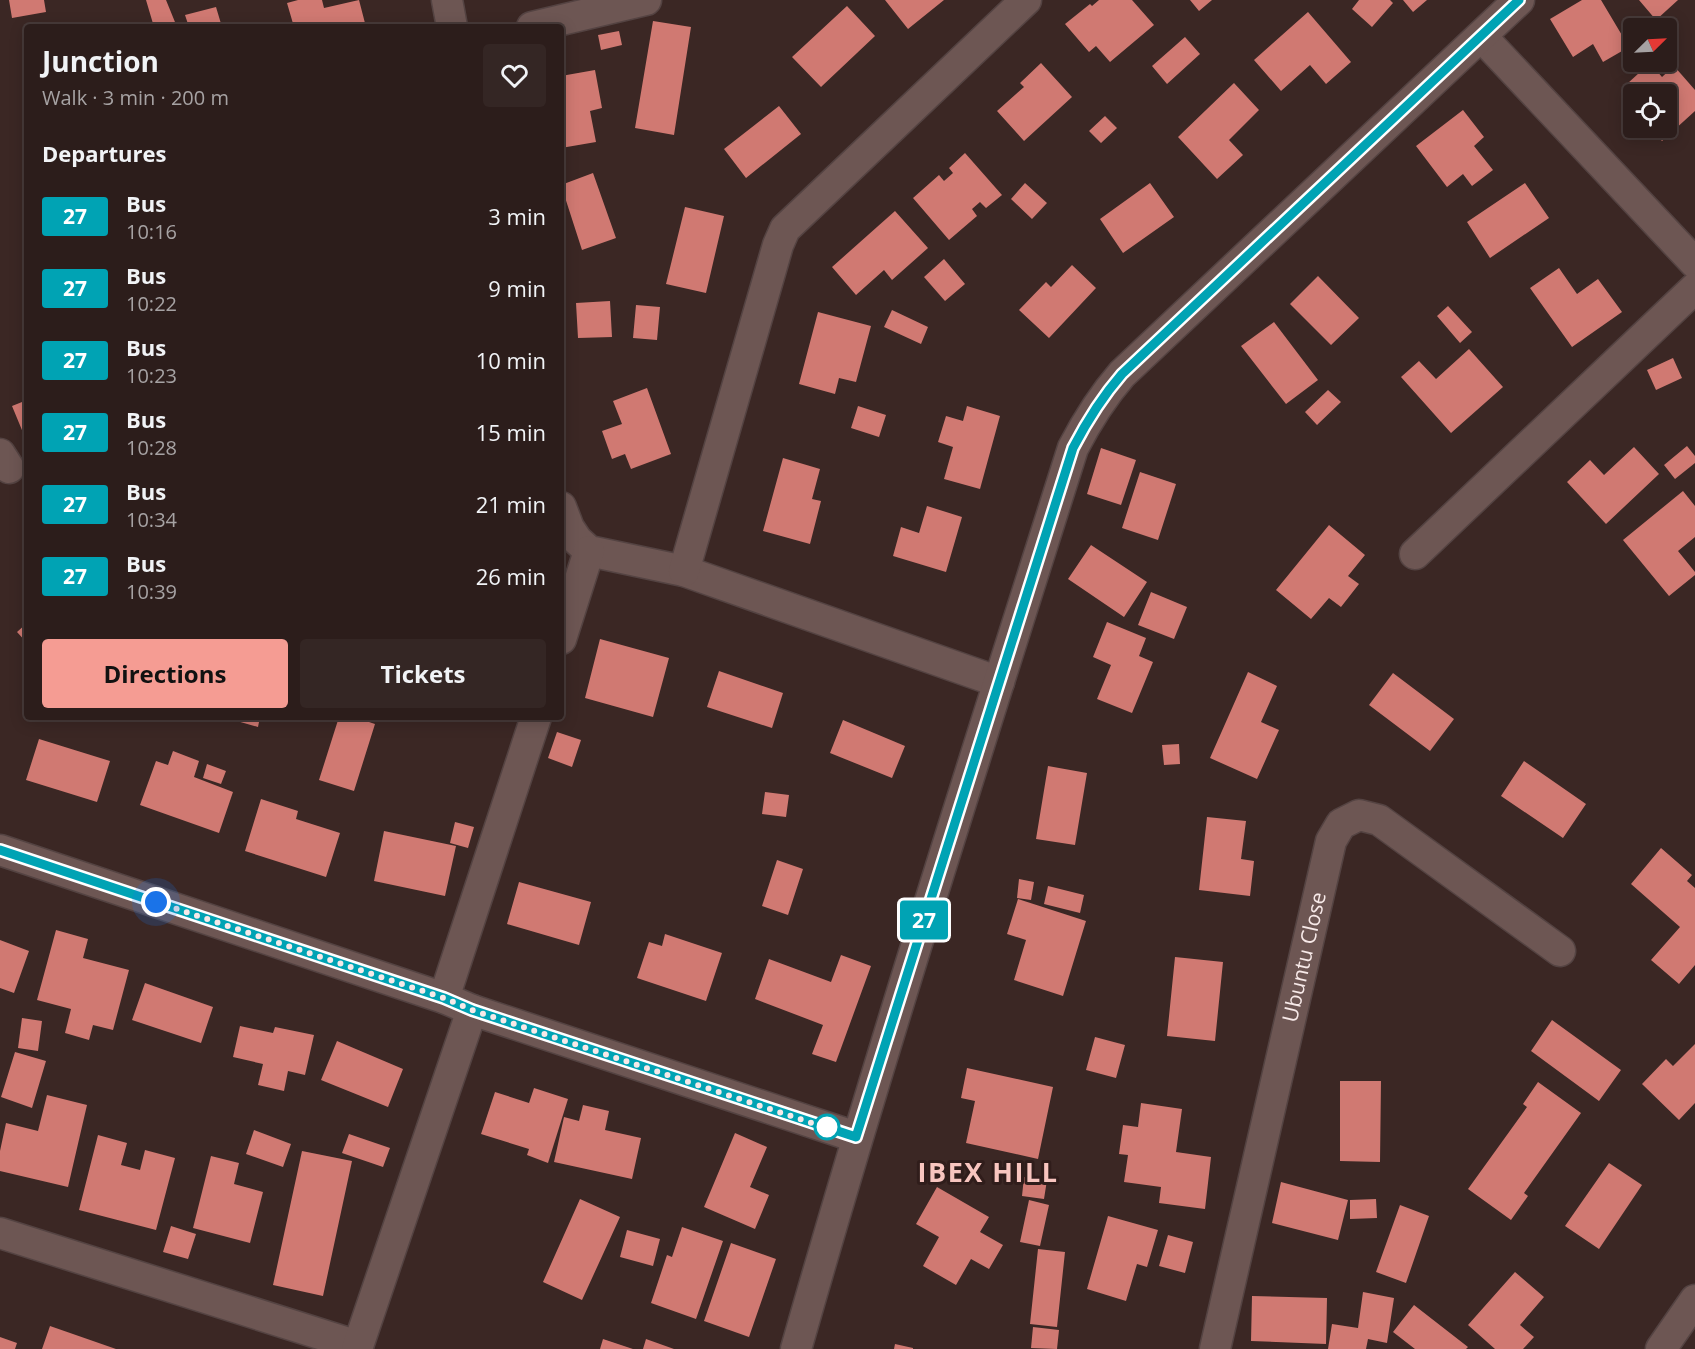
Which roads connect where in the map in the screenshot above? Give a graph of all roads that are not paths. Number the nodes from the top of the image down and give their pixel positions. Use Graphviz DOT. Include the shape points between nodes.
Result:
graph roads {
  1 [pos="447,0"];
  2 [pos="646,0"];
  3 [pos="1026,0"];
  4 [pos="1519,0"];
  5 [pos="451,24"];
  6 [pos="545,24"];
  7 [pos="1482,37"];
  8 [pos="1695,263"];
  9 [pos="1695,288"];
  10 [pos="564,515"];
  11 [pos="589,551"];
  12 [pos="1415,554"];
  13 [pos="684,571"];
  14 [pos="564,630"];
  15 [pos="999,682"];
  16 [pos="535,720"];
  17 [pos="0,850"];
  18 [pos="1560,951"];
  19 [pos="444,998"];
  20 [pos="472,1010"];
  21 [pos="856,1137"];
  22 [pos="0,1233"];
  23 [pos="1695,1300"];
  24 [pos="358,1347"];
  25 [pos="795,1349"];
  26 [pos="1215,1349"];
  27 [pos="1661,1349"];
  1 -- 5 [label="street"];
  2 -- 6 [label="street"];
  3 -- 13 [label="street" via="785,229"];
  4 -- 7 [label="street"];
  7 -- 8 [label="street"];
  7 -- 15 [label="street" via="1104,394 1073,448"];
  9 -- 12 [label="street"];
  10 -- 11 [label="street" via="577,540"];
  11 -- 13 [label="street"];
  11 -- 14 [label="street"];
  13 -- 15 [label="street"];
  15 -- 21 [label="street"];
  16 -- 19 [label="street"];
  17 -- 19 [label="street"];
  18 -- 26 [label="street, Ubuntu Close" via="1379,820 1359,815 1341,824 1331,841"];
  19 -- 20 [label="street"];
  20 -- 21 [label="street"];
  20 -- 24 [label="street"];
  21 -- 25 [label="street"];
  22 -- 24 [label="street"];
  23 -- 27 [label="street"];
}
